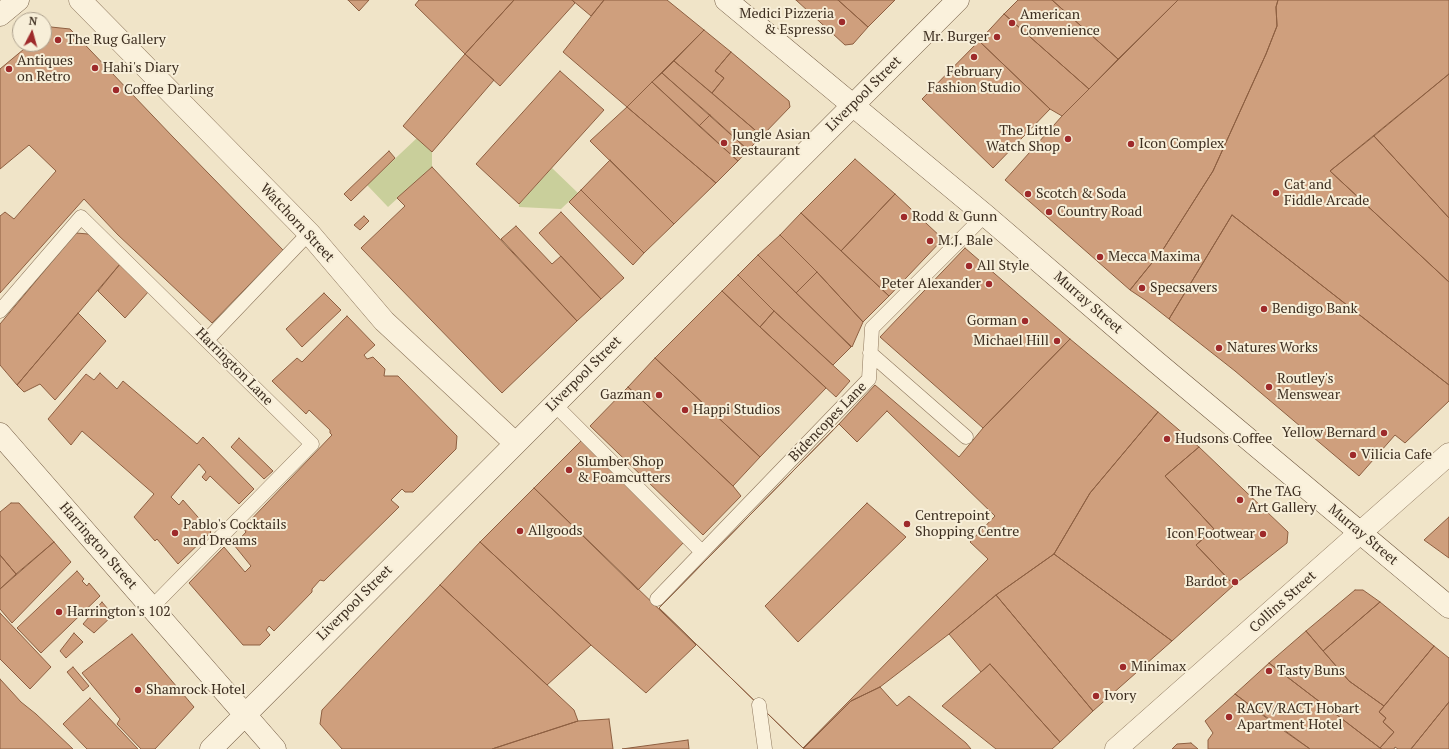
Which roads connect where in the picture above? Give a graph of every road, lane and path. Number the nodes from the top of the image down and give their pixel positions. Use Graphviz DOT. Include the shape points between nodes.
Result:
graph roads {
  1 [pos="18,0"];
  2 [pos="80,0"];
  3 [pos="726,0"];
  4 [pos="958,0"];
  5 [pos="0,15"];
  6 [pos="853,105"];
  7 [pos="985,215"];
  8 [pos="309,233"];
  9 [pos="0,311"];
  10 [pos="207,340"];
  11 [pos="870,353"];
  12 [pos="554,404"];
  13 [pos="966,437"];
  14 [pos="515,443"];
  15 [pos="3,445"];
  16 [pos="1449,454"];
  17 [pos="1360,532"];
  18 [pos="702,552"];
  19 [pos="657,599"];
  20 [pos="152,607"];
  21 [pos="1449,607"];
  22 [pos="759,705"];
  23 [pos="245,713"];
  24 [pos="210,749"];
  25 [pos="275,749"];
  26 [pos="765,749"];
  27 [pos="1116,749"];
  1 -- 5 [label="main road"];
  2 -- 8 [label="main road, Watchorn Street"];
  3 -- 6 [label="main road, Murray Street"];
  4 -- 6 [label="main road, Liverpool Street"];
  6 -- 7 [label="main road, Murray Street"];
  6 -- 12 [label="main road, Liverpool Street"];
  7 -- 11 [label="lane, Bidencopes Lane" via="872,328"];
  7 -- 17 [label="main road, Murray Street"];
  8 -- 10 [label="lane"];
  8 -- 14 [label="main road, Watchorn Street" via="384,321"];
  9 -- 10 [label="lane, Harrington Lane" via="81,217"];
  10 -- 20 [label="lane, Harrington Lane" via="312,444"];
  11 -- 13 [label="lane"];
  11 -- 18 [label="lane, Bidencopes Lane" via="869,379"];
  12 -- 14 [label="main road, Liverpool Street"];
  12 -- 18 [label="lane"];
  14 -- 23 [label="main road, Liverpool Street"];
  15 -- 20 [label="main road, Harrington Street"];
  16 -- 17 [label="main road, Collins Street"];
  17 -- 21 [label="main road, Murray Street"];
  17 -- 27 [label="main road, Collins Street"];
  18 -- 19 [label="lane, Bidencopes Lane"];
  20 -- 23 [label="main road, Harrington Street"];
  22 -- 26 [label="lane"];
  23 -- 24 [label="main road, Liverpool Street"];
  23 -- 25 [label="main road, Harrington Street"];
}
